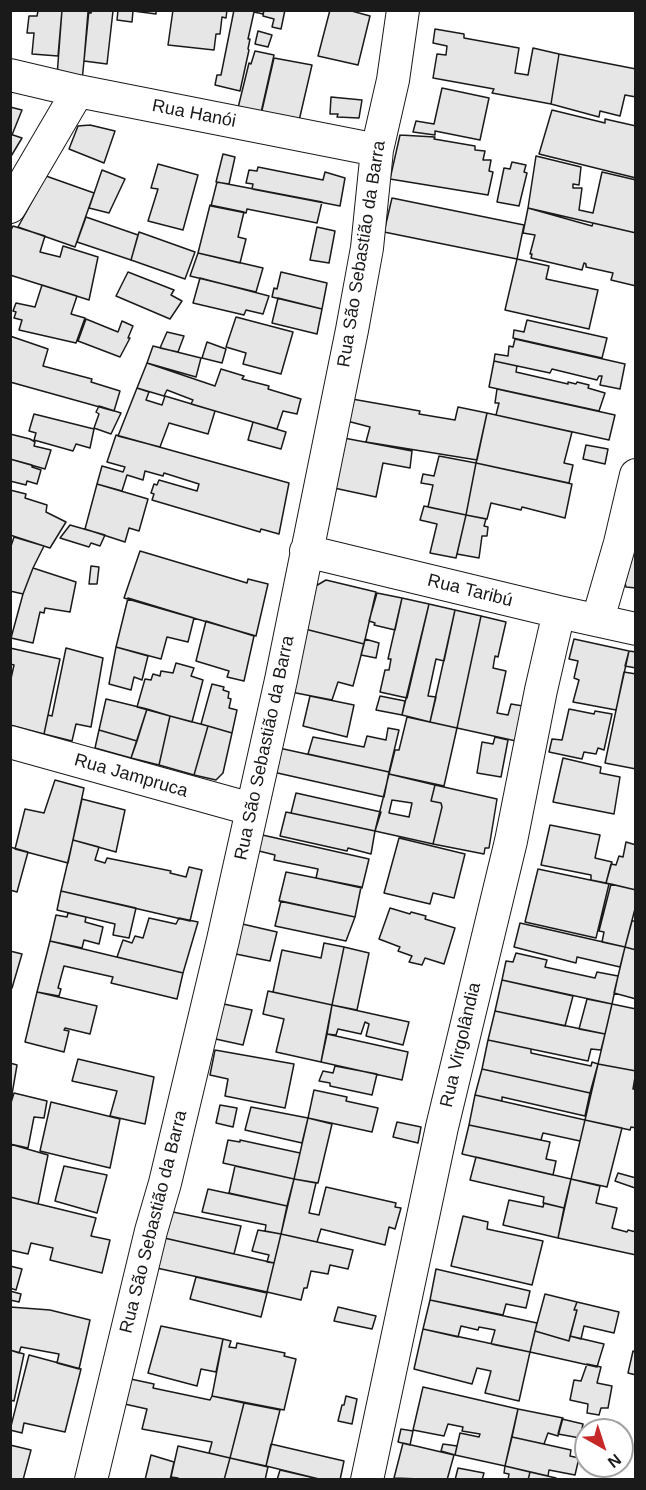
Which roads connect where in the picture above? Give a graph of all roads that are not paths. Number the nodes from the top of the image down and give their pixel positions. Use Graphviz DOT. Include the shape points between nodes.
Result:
graph roads {
  1 [pos="403,10"];
  2 [pos="10,75"];
  3 [pos="78,91"];
  4 [pos="377,150"];
  5 [pos="10,207"];
  6 [pos="636,476"];
  7 [pos="306,550"];
  8 [pos="559,612"];
  9 [pos="598,619"];
  10 [pos="636,629"];
  11 [pos="10,742"];
  12 [pos="251,809"];
  13 [pos="91,1479"];
  14 [pos="368,1479"];
  1 -- 4 [label="street, Rua São Sebastião da Barra"];
  2 -- 3 [label="street, Rua Hanói"];
  3 -- 4 [label="street, Rua Hanói"];
  3 -- 5 [label="street"];
  4 -- 7 [label="street, Rua São Sebastião da Barra" via="367,248 339,402"];
  6 -- 9 [label="street"];
  7 -- 8 [label="street, Rua Taribú"];
  7 -- 12 [label="street, Rua São Sebastião da Barra"];
  8 -- 9 [label="street, Rua Taribú"];
  8 -- 14 [label="street, Rua Virgolândia" via="511,841 442,1127"];
  9 -- 10 [label="street, Rua Taribú"];
  11 -- 12 [label="street, Rua Jampruca"];
  12 -- 13 [label="street, Rua São Sebastião da Barra" via="165,1183"];
}
